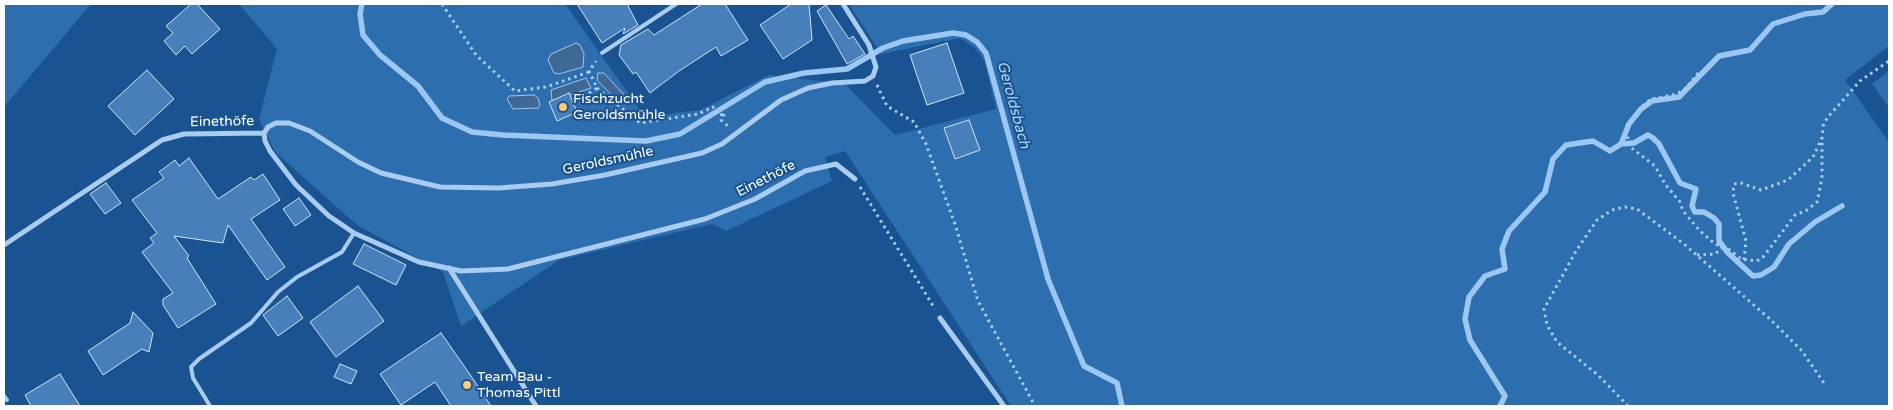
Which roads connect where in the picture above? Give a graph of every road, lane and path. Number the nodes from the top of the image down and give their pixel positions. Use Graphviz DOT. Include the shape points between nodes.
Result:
graph roads {
  1 [pos="442,4"];
  2 [pos="676,4"];
  3 [pos="843,4"];
  4 [pos="602,53"];
  5 [pos="1889,61"];
  6 [pos="589,72"];
  7 [pos="1698,73"];
  8 [pos="873,76"];
  9 [pos="597,88"];
  10 [pos="578,100"];
  11 [pos="264,133"];
  12 [pos="736,134"];
  13 [pos="1822,138"];
  14 [pos="855,179"];
  15 [pos="354,234"];
  16 [pos="4,245"];
  17 [pos="1722,248"];
  18 [pos="1698,256"];
  19 [pos="1744,260"];
  20 [pos="448,268"];
  21 [pos="940,318"];
  22 [pos="1826,386"];
  23 [pos="210,406"];
  24 [pos="536,406"];
  25 [pos="1004,406"];
  26 [pos="1035,406"];
  27 [pos="1628,406"];
  1 -- 6 [label="path" via="476,55 515,91 546,87"];
  2 -- 4 [label="lane"];
  3 -- 8 [label="street" via="869,45 876,67"];
  4 -- 6 [label="path"];
  5 -- 13 [label="path" via="1860,81 1827,118"];
  6 -- 9 [label="path"];
  7 -- 17 [label="path" via="1686,88 1676,94 1651,99 1626,127 1629,146 1650,161 1700,231"];
  8 -- 12 [label="street, Geroldsmühle" via="865,81 808,88 781,100"];
  8 -- 26 [label="path" via="887,106 914,122 926,144 978,301"];
  9 -- 10 [label="path"];
  9 -- 12 [label="path" via="640,123 698,114 713,107 719,116 725,113 721,120"];
  11 -- 12 [label="street, Geroldsmühle" via="276,123 290,122 381,174 440,187 499,188 552,184 615,173 702,152"];
  11 -- 15 [label="street, Einethöfe" via="270,151 296,184 328,216"];
  11 -- 16 [label="street, Einethöfe" via="184,134 162,140"];
  13 -- 19 [label="path" via="1822,178 1817,202 1795,215 1764,256 1757,261"];
  13 -- 19 [label="path" via="1813,158 1788,180 1761,190 1734,184 1733,193 1746,241"];
  14 -- 20 [label="street, Einethöfe" via="836,164 805,171 756,199 705,219 508,269 461,271"];
  14 -- 21 [label="path"];
  15 -- 20 [label="street, Einethöfe" via="419,262"];
  15 -- 23 [label="lane" via="342,252 297,276 251,323 191,367 193,378"];
  17 -- 18 [label="path" via="1715,254"];
  17 -- 19 [label="path"];
  18 -- 22 [label="path" via="1802,351"];
  18 -- 27 [label="path" via="1637,209 1612,210 1597,220 1544,309 1547,325 1557,342 1598,375"];
  20 -- 24 [label="street"];
  21 -- 25 [label="street"];
}
